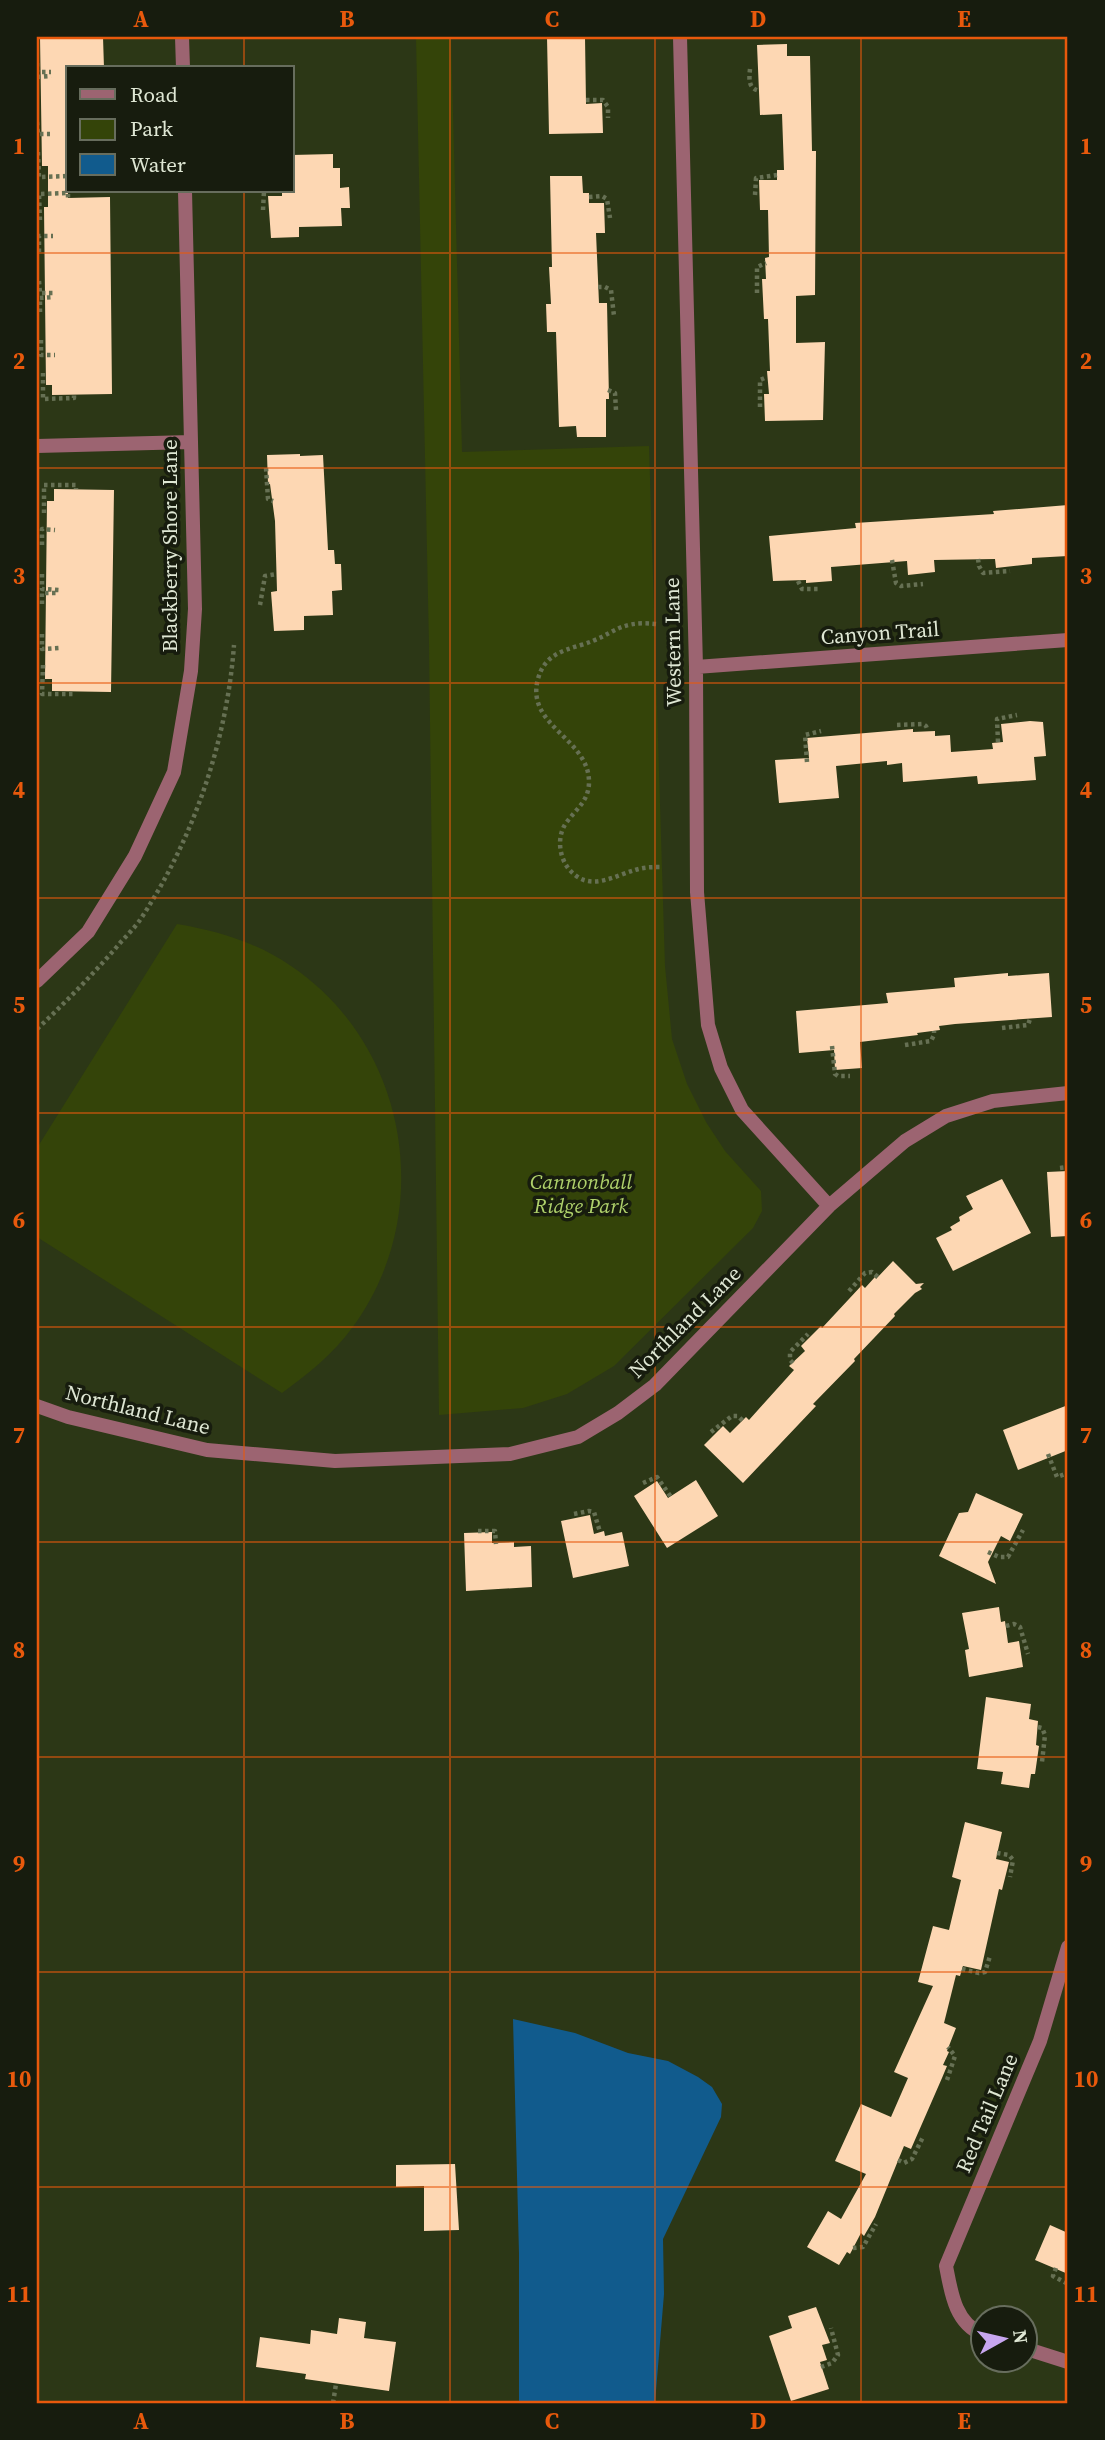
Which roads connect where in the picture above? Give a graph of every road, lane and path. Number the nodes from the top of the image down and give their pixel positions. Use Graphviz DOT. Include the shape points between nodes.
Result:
graph roads {
  1 [pos="182,37"];
  2 [pos="680,37"];
  3 [pos="37,63"];
  4 [pos="183,66"];
  5 [pos="750,69"];
  6 [pos="37,77"];
  7 [pos="760,91"];
  8 [pos="586,100"];
  9 [pos="608,118"];
  10 [pos="37,122"];
  11 [pos="50,134"];
  12 [pos="38,152"];
  13 [pos="777,175"];
  14 [pos="66,176"];
  15 [pos="186,192"];
  16 [pos="264,192"];
  17 [pos="755,195"];
  18 [pos="589,197"];
  19 [pos="68,198"];
  20 [pos="262,210"];
  21 [pos="610,218"];
  22 [pos="40,220"];
  23 [pos="53,236"];
  24 [pos="39,252"];
  25 [pos="765,263"];
  26 [pos="39,281"];
  27 [pos="598,287"];
  28 [pos="757,293"];
  29 [pos="40,312"];
  30 [pos="614,316"];
  31 [pos="41,340"];
  32 [pos="55,355"];
  33 [pos="43,373"];
  34 [pos="768,377"];
  35 [pos="608,390"];
  36 [pos="74,395"];
  37 [pos="760,407"];
  38 [pos="616,410"];
  39 [pos="191,442"];
  40 [pos="37,446"];
  41 [pos="266,468"];
  42 [pos="76,489"];
  43 [pos="273,502"];
  44 [pos="44,513"];
  45 [pos="55,530"];
  46 [pos="42,545"];
  47 [pos="978,559"];
  48 [pos="892,560"];
  49 [pos="1010,570"];
  50 [pos="42,574"];
  51 [pos="277,574"];
  52 [pos="798,581"];
  53 [pos="923,584"];
  54 [pos="820,589"];
  55 [pos="42,604"];
  56 [pos="260,605"];
  57 [pos="656,624"];
  58 [pos="42,634"];
  59 [pos="1068,640"];
  60 [pos="59,648"];
  61 [pos="43,665"];
  62 [pos="696,667"];
  63 [pos="73,691"];
  64 [pos="1017,715"];
  65 [pos="897,725"];
  66 [pos="821,731"];
  67 [pos="928,732"];
  68 [pos="998,743"];
  69 [pos="807,762"];
  70 [pos="662,867"];
  71 [pos="37,981"];
  72 [pos="1030,1019"];
  73 [pos="1002,1028"];
  74 [pos="934,1031"];
  75 [pos="905,1045"];
  76 [pos="832,1046"];
  77 [pos="850,1076"];
  78 [pos="1068,1093"];
  79 [pos="1068,1167"];
  80 [pos="1060,1168"];
  81 [pos="830,1206"];
  82 [pos="878,1277"];
  83 [pos="849,1291"];
  84 [pos="808,1334"];
  85 [pos="793,1363"];
  86 [pos="37,1406"];
  87 [pos="743,1420"];
  88 [pos="711,1432"];
  89 [pos="1048,1454"];
  90 [pos="1068,1473"];
  91 [pos="643,1483"];
  92 [pos="671,1497"];
  93 [pos="574,1514"];
  94 [pos="1023,1530"];
  95 [pos="478,1531"];
  96 [pos="600,1532"];
  97 [pos="496,1544"];
  98 [pos="988,1552"];
  99 [pos="1006,1626"];
  100 [pos="1028,1654"];
  101 [pos="1038,1727"];
  102 [pos="1042,1762"];
  103 [pos="997,1853"];
  104 [pos="1010,1877"];
  105 [pos="1068,1947"];
  106 [pos="990,1956"];
  107 [pos="962,1969"];
  108 [pos="948,2048"];
  109 [pos="947,2080"];
  110 [pos="923,2137"];
  111 [pos="898,2160"];
  112 [pos="876,2224"];
  113 [pos="853,2248"];
  114 [pos="1056,2268"];
  115 [pos="1068,2284"];
  116 [pos="968,2326"];
  117 [pos="831,2328"];
  118 [pos="1038,2352"];
  119 [pos="1068,2362"];
  120 [pos="821,2367"];
  121 [pos="336,2384"];
  122 [pos="334,2403"];
  1 -- 4 [label="street"];
  2 -- 62 [label="street, Western Lane"];
  3 -- 6 [label="path" via="37,72 51,74"];
  5 -- 7 [label="path" via="750,85"];
  8 -- 9 [label="path" via="603,100"];
  10 -- 11 [label="path" via="38,134"];
  12 -- 14 [label="path" via="39,177"];
  13 -- 17 [label="path" via="756,178"];
  15 -- 39 [label="street, Blackberry Shore Lane"];
  16 -- 20 [label="path"];
  18 -- 21 [label="path" via="607,199"];
  19 -- 22 [label="path" via="68,193 39,194"];
  23 -- 24 [label="path" via="39,236"];
  25 -- 28 [label="path" via="757,267"];
  26 -- 29 [label="path" via="40,293 53,295 40,298"];
  27 -- 30 [label="path" via="611,290"];
  31 -- 32 [label="path" via="41,355"];
  33 -- 36 [label="path" via="43,398"];
  34 -- 37 [label="path" via="760,380"];
  35 -- 38 [label="path" via="615,393"];
  39 -- 40 [label="street"];
  39 -- 71 [label="street, Blackberry Shore Lane" via="195,609 191,671 174,772 135,856 88,932"];
  41 -- 43 [label="path" via="268,499"];
  42 -- 44 [label="path" via="76,485 44,485"];
  45 -- 46 [label="path" via="42,530"];
  47 -- 49 [label="path" via="983,573"];
  48 -- 53 [label="path" via="896,583"];
  50 -- 55 [label="path" via="42,589 59,591 42,593"];
  51 -- 56 [label="path" via="265,576"];
  52 -- 54 [label="path" via="802,589"];
  57 -- 70 [label="path" via="629,623 555,654 543,666 536,689 544,716 580,752 589,776 586,798 565,823 560,850 564,863 577,877 601,881"];
  58 -- 60 [label="path" via="42,649"];
  59 -- 62 [label="street, Canyon Trail"];
  61 -- 63 [label="path" via="42,694"];
  62 -- 81 [label="street, Western Lane" via="697,892 708,1025 721,1068 742,1110"];
  64 -- 68 [label="path" via="997,719"];
  65 -- 67 [label="path" via="923,724"];
  66 -- 69 [label="path" via="805,735"];
  72 -- 73 [label="path" via="1028,1025"];
  74 -- 75 [label="path" via="931,1041"];
  76 -- 77 [label="path" via="835,1074"];
  78 -- 81 [label="street, Northland Lane" via="993,1101 946,1116 905,1141"];
  79 -- 80 [label="path"];
  81 -- 86 [label="street, Northland Lane" via="655,1385 578,1437 546,1446 510,1454 335,1461 207,1450"];
  82 -- 83 [label="path" via="865,1273"];
  84 -- 85 [label="path" via="790,1352"];
  87 -- 88 [label="path" via="732,1416"];
  89 -- 90 [label="path" via="1056,1477"];
  91 -- 92 [label="path" via="657,1476"];
  93 -- 96 [label="path" via="594,1512"];
  94 -- 98 [label="path" via="1008,1557"];
  95 -- 97 [label="path" via="495,1531"];
  99 -- 100 [label="path" via="1020,1627"];
  101 -- 102 [label="path" via="1045,1735"];
  103 -- 104 [label="path" via="1013,1860"];
  105 -- 116 [label="street, Red Tail Lane" via="1040,2041 946,2266 951,2294"];
  106 -- 107 [label="path" via="985,1972"];
  108 -- 109 [label="path" via="955,2056"];
  110 -- 111 [label="path" via="912,2160"];
  112 -- 113 [label="path" via="863,2247"];
  114 -- 115 [label="path" via="1052,2276"];
  117 -- 120 [label="path" via="838,2356"];
  118 -- 119 [label="street"];
  121 -- 122 [label="path"];
}
